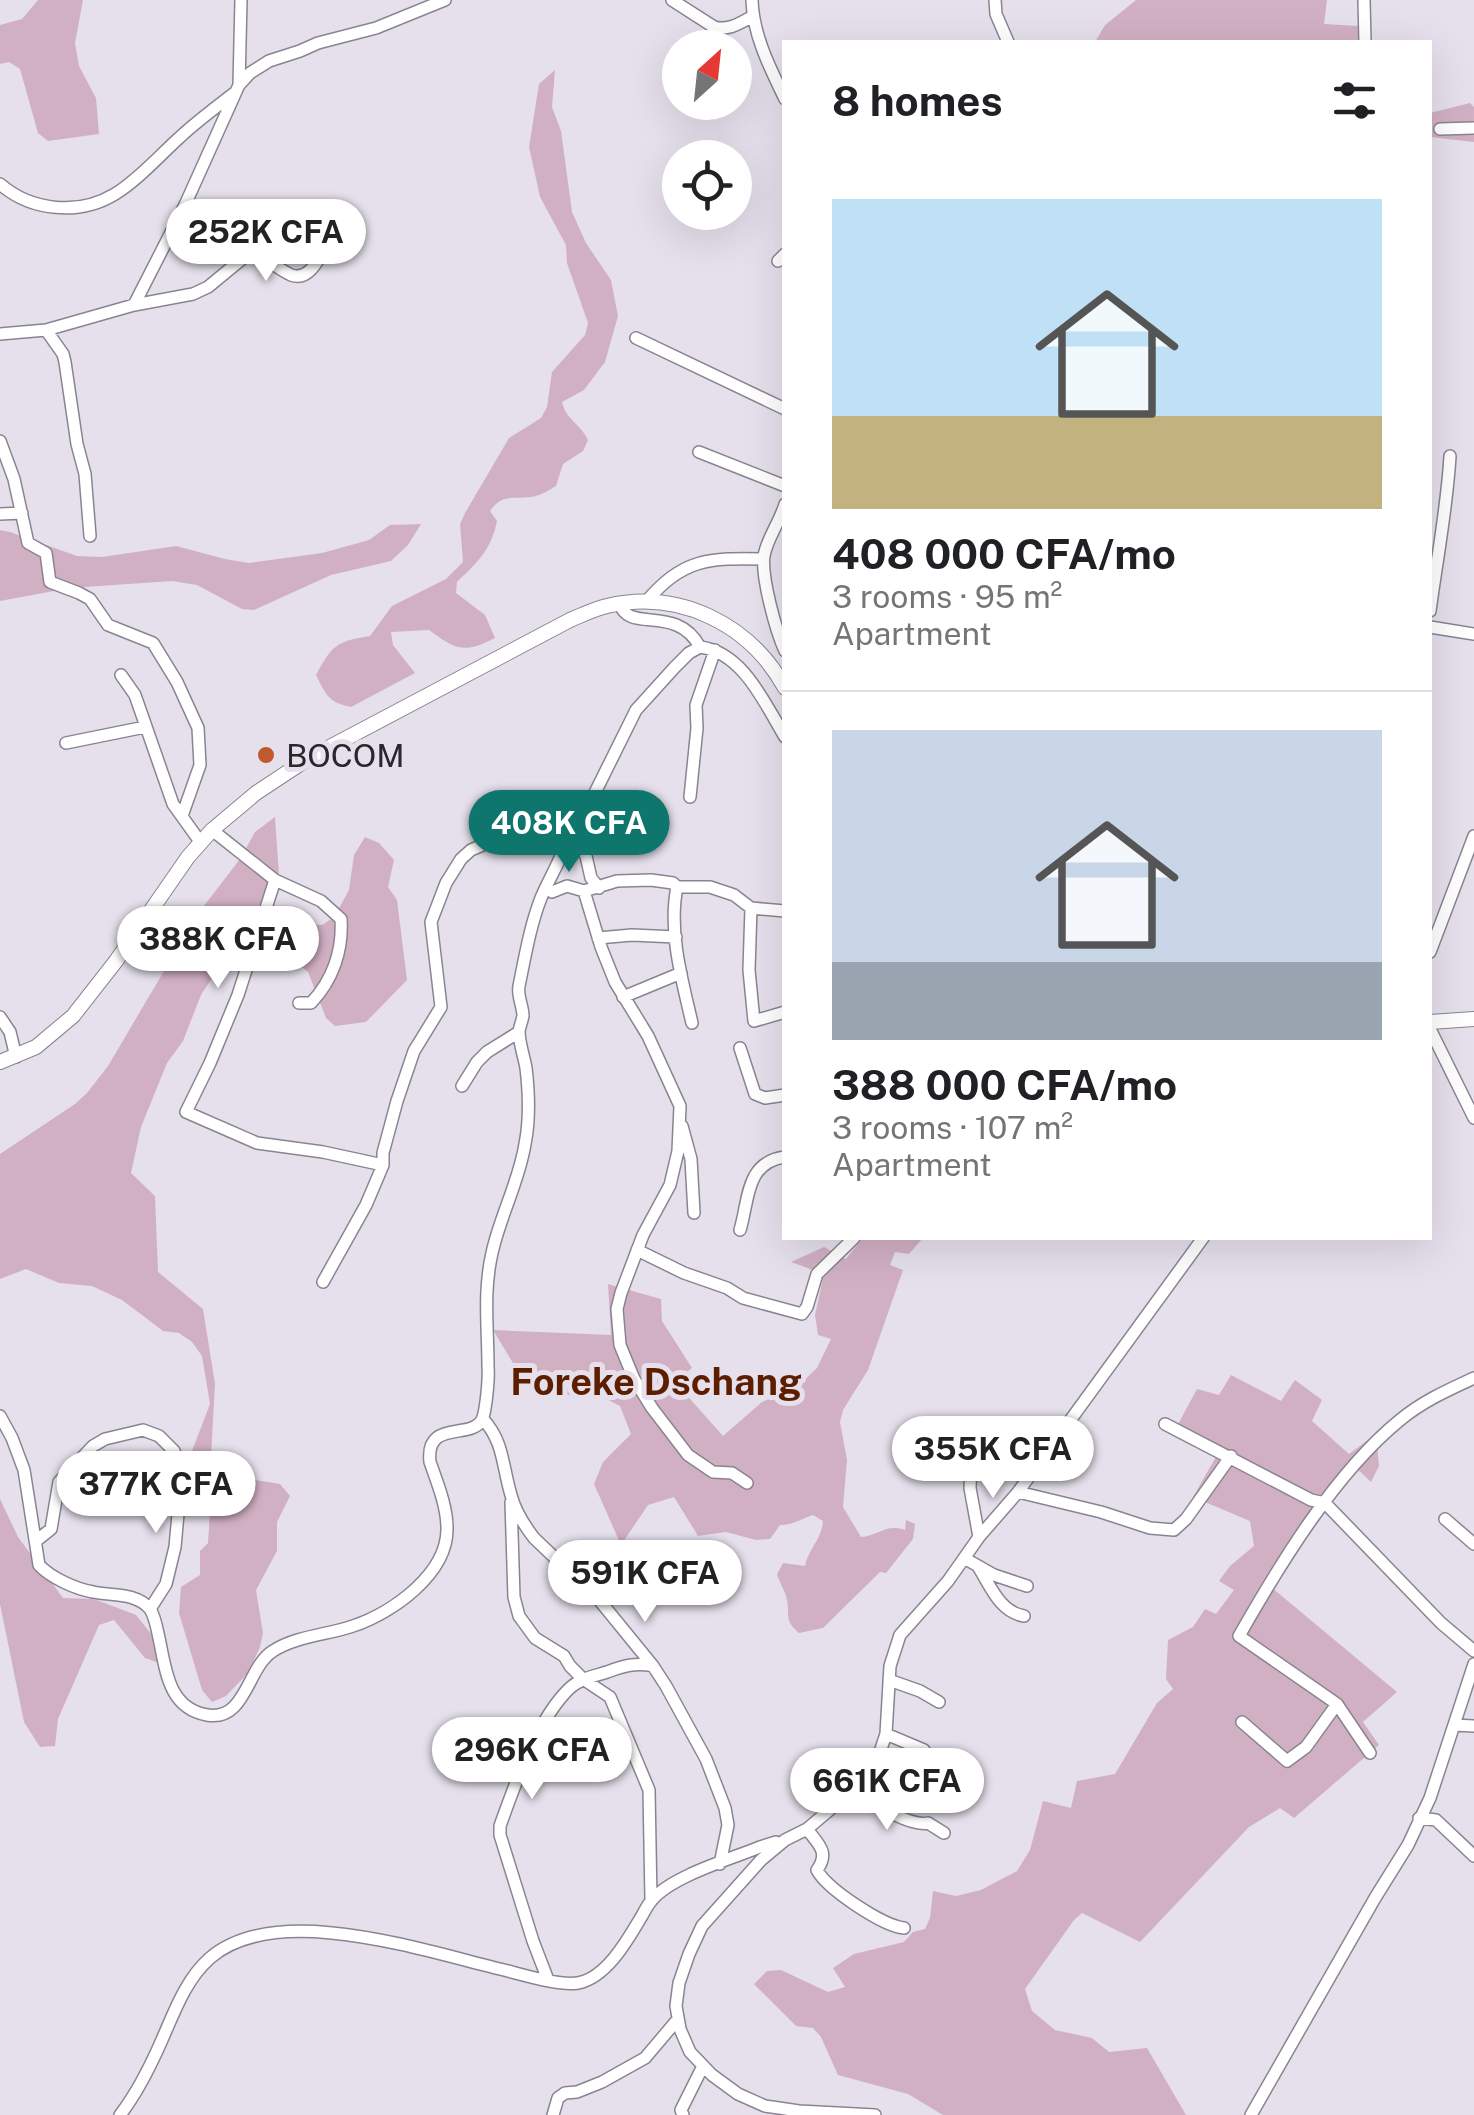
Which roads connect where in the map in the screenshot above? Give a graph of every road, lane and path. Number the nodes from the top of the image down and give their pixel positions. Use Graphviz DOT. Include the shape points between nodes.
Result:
graph roads {
  1 [pos="241,0"];
  2 [pos="445,0"];
  3 [pos="672,0"];
  4 [pos="752,0"];
  5 [pos="995,0"];
  6 [pos="1364,0"];
  7 [pos="753,16"];
  8 [pos="1007,40"];
  9 [pos="1365,40"];
  10 [pos="238,88"];
  11 [pos="782,94"];
  12 [pos="1440,128"];
  13 [pos="1474,128"];
  14 [pos="0,184"];
  15 [pos="337,211"];
  16 [pos="134,305"];
  17 [pos="46,330"];
  18 [pos="0,334"];
  19 [pos="636,338"];
  20 [pos="782,407"];
  21 [pos="0,441"];
  22 [pos="699,452"];
  23 [pos="1450,456"];
  24 [pos="782,485"];
  25 [pos="782,512"];
  26 [pos="22,513"];
  27 [pos="0,514"];
  28 [pos="90,536"];
  29 [pos="763,560"];
  30 [pos="1432,594"];
  31 [pos="646,602"];
  32 [pos="620,604"];
  33 [pos="1432,627"];
  34 [pos="1474,634"];
  35 [pos="782,640"];
  36 [pos="700,647"];
  37 [pos="714,650"];
  38 [pos="121,675"];
  39 [pos="782,683"];
  40 [pos="146,728"];
  41 [pos="782,732"];
  42 [pos="66,743"];
  43 [pos="690,797"];
  44 [pos="182,816"];
  45 [pos="212,830"];
  46 [pos="571,835"];
  47 [pos="1474,836"];
  48 [pos="201,842"];
  49 [pos="275,880"];
  50 [pos="677,887"];
  51 [pos="546,888"];
  52 [pos="599,888"];
  53 [pos="584,891"];
  54 [pos="751,908"];
  55 [pos="782,912"];
  56 [pos="676,937"];
  57 [pos="598,938"];
  58 [pos="1432,947"];
  59 [pos="680,973"];
  60 [pos="623,997"];
  61 [pos="299,1003"];
  62 [pos="0,1016"];
  63 [pos="782,1016"];
  64 [pos="1474,1018"];
  65 [pos="692,1023"];
  66 [pos="1432,1025"];
  67 [pos="1432,1029"];
  68 [pos="519,1032"];
  69 [pos="740,1048"];
  70 [pos="16,1056"];
  71 [pos="0,1062"];
  72 [pos="462,1086"];
  73 [pos="782,1095"];
  74 [pos="1474,1118"];
  75 [pos="680,1122"];
  76 [pos="782,1157"];
  77 [pos="383,1165"];
  78 [pos="694,1213"];
  79 [pos="740,1230"];
  80 [pos="852,1240"];
  81 [pos="1202,1240"];
  82 [pos="637,1250"];
  83 [pos="323,1282"];
  84 [pos="1474,1378"];
  85 [pos="0,1416"];
  86 [pos="483,1418"];
  87 [pos="1165,1424"];
  88 [pos="1231,1456"];
  89 [pos="972,1466"];
  90 [pos="747,1482"];
  91 [pos="1018,1492"];
  92 [pos="512,1498"];
  93 [pos="1325,1503"];
  94 [pos="1445,1520"];
  95 [pos="978,1538"];
  96 [pos="36,1541"];
  97 [pos="1474,1544"];
  98 [pos="964,1558"];
  99 [pos="980,1568"];
  100 [pos="1027,1586"];
  101 [pos="150,1609"];
  102 [pos="1024,1616"];
  103 [pos="1474,1651"];
  104 [pos="1474,1664"];
  105 [pos="653,1666"];
  106 [pos="582,1679"];
  107 [pos="889,1680"];
  108 [pos="939,1702"];
  109 [pos="1337,1704"];
  110 [pos="1242,1722"];
  111 [pos="1454,1726"];
  112 [pos="1474,1726"];
  113 [pos="886,1734"];
  114 [pos="1370,1754"];
  115 [pos="854,1790"];
  116 [pos="920,1792"];
  117 [pos="1419,1818"];
  118 [pos="806,1829"];
  119 [pos="944,1833"];
  120 [pos="785,1840"];
  121 [pos="1474,1856"];
  122 [pos="720,1864"];
  123 [pos="651,1900"];
  124 [pos="904,1928"];
  125 [pos="548,1980"];
  126 [pos="678,2020"];
  127 [pos="703,2066"];
  128 [pos="120,2115"];
  129 [pos="553,2115"];
  130 [pos="683,2115"];
  131 [pos="874,2115"];
  132 [pos="1251,2115"];
  1 -- 10 [label="street"];
  2 -- 10 [label="street" via="269,61"];
  3 -- 7 [label="street" via="714,28"];
  4 -- 7 [label="street"];
  5 -- 8 [label="street"];
  6 -- 9 [label="street"];
  7 -- 11 [label="street"];
  10 -- 14 [label="street" via="100,202 56,208 26,201"];
  10 -- 16 [label="street"];
  12 -- 13 [label="street"];
  15 -- 16 [label="street" via="317,262 301,277 248,254 193,294"];
  16 -- 17 [label="street"];
  17 -- 18 [label="street"];
  17 -- 28 [label="street" via="65,362"];
  19 -- 20 [label="street"];
  21 -- 26 [label="street"];
  22 -- 24 [label="street"];
  23 -- 30 [label="street"];
  25 -- 29 [label="street"];
  26 -- 27 [label="street"];
  26 -- 44 [label="street" via="28,543 46,552 50,582 90,599 108,625 153,643 177,682 198,728 200,765"];
  29 -- 31 [label="street" via="692,565"];
  29 -- 35 [label="street"];
  31 -- 32 [label="main road"];
  31 -- 39 [label="main road" via="700,610 727,624"];
  32 -- 36 [label="street" via="627,616 682,626"];
  32 -- 45 [label="main road" via="570,620 309,758"];
  33 -- 34 [label="street"];
  36 -- 37 [label="street"];
  36 -- 46 [label="street" via="636,710"];
  37 -- 41 [label="street" via="756,688"];
  37 -- 43 [label="street" via="696,705"];
  38 -- 40 [label="street"];
  40 -- 42 [label="street"];
  40 -- 44 [label="street"];
  44 -- 48 [label="street"];
  45 -- 48 [label="main road"];
  45 -- 49 [label="street"];
  46 -- 51 [label="street"];
  46 -- 52 [label="street"];
  46 -- 77 [label="street" via="486,844 461,859 446,883 431,922 441,1007 414,1051"];
  47 -- 58 [label="street"];
  48 -- 70 [label="main road" via="74,1016"];
  49 -- 61 [label="street" via="342,919 341,948 324,990 312,1003"];
  49 -- 77 [label="street" via="238,995 186,1112 257,1142"];
  50 -- 52 [label="street" via="634,880"];
  50 -- 54 [label="street" via="710,887"];
  50 -- 56 [label="street"];
  51 -- 53 [label="street"];
  51 -- 68 [label="street" via="518,989"];
  52 -- 53 [label="street"];
  53 -- 57 [label="street"];
  54 -- 55 [label="street"];
  54 -- 63 [label="street" via="754,1021"];
  56 -- 57 [label="street"];
  56 -- 59 [label="street"];
  57 -- 60 [label="street"];
  59 -- 60 [label="street"];
  59 -- 65 [label="street"];
  60 -- 75 [label="street" via="678,1096"];
  62 -- 70 [label="street"];
  64 -- 66 [label="main road"];
  67 -- 74 [label="street"];
  68 -- 72 [label="street" via="486,1052"];
  68 -- 86 [label="street" via="529,1098 526,1140 488,1274"];
  69 -- 73 [label="street" via="755,1094"];
  70 -- 71 [label="main road"];
  75 -- 78 [label="street" via="691,1160"];
  75 -- 82 [label="street" via="670,1185"];
  76 -- 79 [label="street" via="763,1166 749,1186"];
  77 -- 83 [label="street"];
  80 -- 82 [label="street" via="817,1274 802,1314 743,1298"];
  81 -- 91 [label="street"];
  82 -- 90 [label="street" via="617,1309 620,1344 634,1379 688,1455 713,1472"];
  84 -- 93 [label="street" via="1400,1420"];
  85 -- 96 [label="street" via="24,1470"];
  86 -- 92 [label="street" via="497,1434"];
  86 -- 101 [label="street" via="438,1437 428,1452 447,1526 446,1543 426,1577 380,1615 273,1651 230,1710 216,1716 183,1706"];
  87 -- 88 [label="street"];
  88 -- 91 [label="street" via="1174,1530"];
  88 -- 93 [label="street"];
  89 -- 95 [label="street"];
  91 -- 95 [label="street"];
  92 -- 105 [label="street" via="534,1538 600,1601"];
  92 -- 106 [label="street" via="519,1616"];
  93 -- 103 [label="street"];
  93 -- 109 [label="street" via="1238,1636"];
  94 -- 97 [label="street"];
  95 -- 98 [label="street"];
  96 -- 101 [label="street" via="45,1571"];
  96 -- 101 [label="street" via="51,1530 58,1482 93,1446 143,1430 159,1436 182,1470 175,1548 166,1584"];
  98 -- 99 [label="street"];
  98 -- 107 [label="street" via="900,1635"];
  99 -- 100 [label="street"];
  99 -- 102 [label="street" via="1004,1608"];
  104 -- 111 [label="street"];
  105 -- 106 [label="street" via="629,1665"];
  105 -- 122 [label="street" via="718,1784 728,1825"];
  106 -- 123 [label="street" via="610,1697 649,1790"];
  106 -- 125 [label="street" via="536,1736 500,1826"];
  107 -- 108 [label="street"];
  107 -- 113 [label="street"];
  109 -- 110 [label="street" via="1287,1760"];
  109 -- 114 [label="street"];
  111 -- 112 [label="street"];
  111 -- 117 [label="street"];
  113 -- 115 [label="street" via="876,1764"];
  113 -- 116 [label="street" via="924,1750 931,1766"];
  115 -- 118 [label="street"];
  115 -- 119 [label="street"];
  117 -- 121 [label="street" via="1436,1820"];
  117 -- 132 [label="street"];
  118 -- 120 [label="street"];
  118 -- 124 [label="street" via="824,1854 816,1870 828,1884"];
  120 -- 122 [label="street"];
  120 -- 126 [label="street" via="702,1926 679,1983"];
  122 -- 123 [label="street"];
  123 -- 125 [label="street" via="599,1973 575,1984"];
  125 -- 128 [label="street" via="362,1937 292,1932 233,1942 193,1976"];
  126 -- 127 [label="street"];
  126 -- 129 [label="street" via="645,2058 558,2098"];
  127 -- 130 [label="street"];
  127 -- 131 [label="street" via="765,2106"];
}
